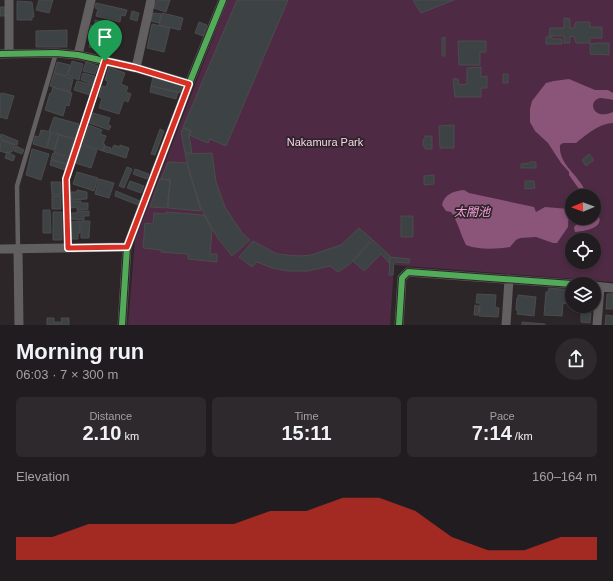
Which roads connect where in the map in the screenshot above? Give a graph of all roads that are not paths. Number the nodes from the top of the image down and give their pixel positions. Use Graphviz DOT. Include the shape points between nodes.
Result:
graph roads {
  1 [pos="9,0"];
  2 [pos="91,0"];
  3 [pos="151,0"];
  4 [pos="223,0"];
  5 [pos="56,53"];
  6 [pos="5,54"];
  7 [pos="78,55"];
  8 [pos="105,61"];
  9 [pos="136,68"];
  10 [pos="189,84"];
  11 [pos="127,247"];
  12 [pos="68,248"];
  13 [pos="18,249"];
  14 [pos="0,250"];
  15 [pos="509,279"];
  16 [pos="565,283"];
  17 [pos="601,286"];
  18 [pos="613,288"];
  19 [pos="597,313"];
  20 [pos="19,325"];
  21 [pos="122,325"];
  22 [pos="399,325"];
  23 [pos="506,325"];
  24 [pos="597,325"];
  1 -- 6 [label="street"];
  2 -- 7 [label="street"];
  3 -- 9 [label="street"];
  4 -- 10 [label="street"];
  5 -- 6 [label="street"];
  5 -- 7 [label="street"];
  5 -- 13 [label="lane" via="17,186"];
  7 -- 8 [label="street"];
  8 -- 9 [label="street"];
  8 -- 12 [label="lane" via="66,179"];
  9 -- 10 [label="street"];
  10 -- 11 [label="street"];
  11 -- 12 [label="street"];
  11 -- 21 [label="street"];
  12 -- 13 [label="street"];
  13 -- 14 [label="street"];
  13 -- 20 [label="street"];
  15 -- 16 [label="street"];
  15 -- 22 [label="street" via="408,272 402,278"];
  15 -- 23 [label="street"];
  17 -- 18 [label="street"];
  19 -- 24 [label="street"];
}
